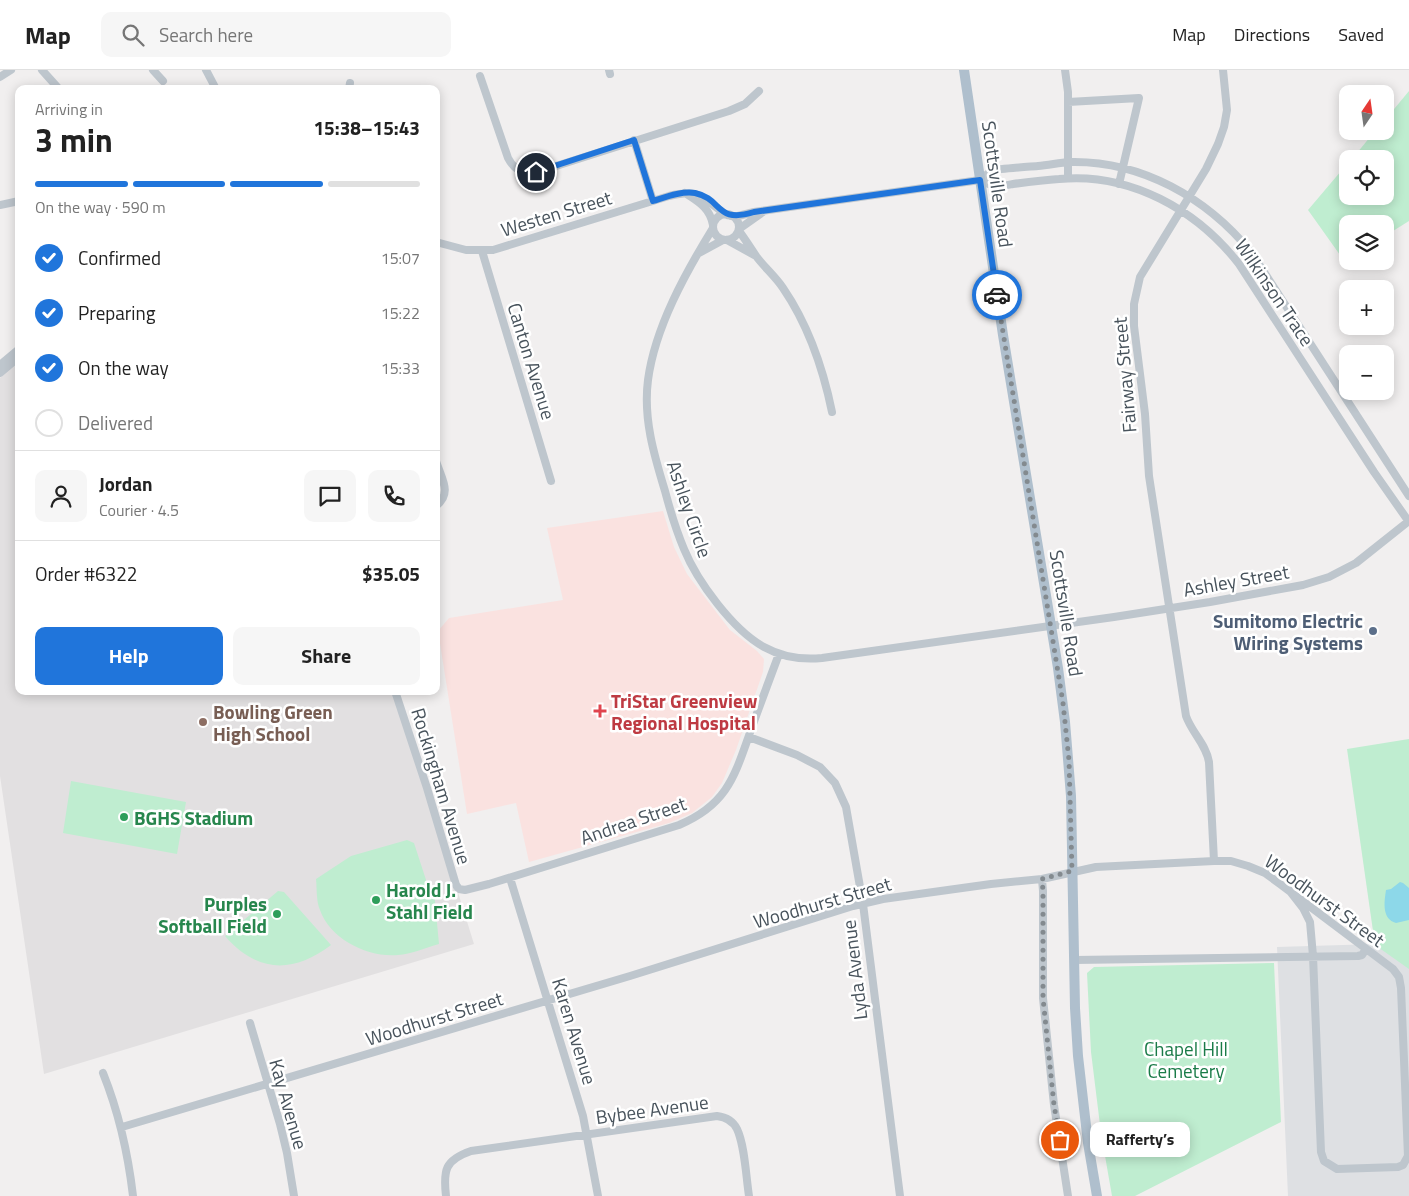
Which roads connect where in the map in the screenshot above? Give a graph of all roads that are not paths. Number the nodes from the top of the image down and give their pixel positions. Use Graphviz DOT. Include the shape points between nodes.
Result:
graph roads {
  1 [pos="11,70"];
  2 [pos="42,70"];
  3 [pos="153,70"];
  4 [pos="206,70"];
  5 [pos="964,70"];
  6 [pos="1064,70"];
  7 [pos="1223,70"];
  8 [pos="480,76"];
  9 [pos="0,77"];
  10 [pos="163,81"];
  11 [pos="55,85"];
  12 [pos="214,85"];
  13 [pos="760,91"];
  14 [pos="1068,102"];
  15 [pos="634,140"];
  16 [pos="1068,162"];
  17 [pos="1122,168"];
  18 [pos="1068,178"];
  19 [pos="980,180"];
  20 [pos="1119,184"];
  21 [pos="685,194"];
  22 [pos="1189,196"];
  23 [pos="15,201"];
  24 [pos="653,201"];
  25 [pos="0,206"];
  26 [pos="1181,210"];
  27 [pos="765,211"];
  28 [pos="729,215"];
  29 [pos="713,227"];
  30 [pos="739,230"];
  31 [pos="725,240"];
  32 [pos="440,243"];
  33 [pos="482,251"];
  34 [pos="699,254"];
  35 [pos="756,256"];
  36 [pos="15,352"];
  37 [pos="15,360"];
  38 [pos="0,365"];
  39 [pos="0,373"];
  40 [pos="832,412"];
  41 [pos="440,472"];
  42 [pos="552,481"];
  43 [pos="1409,496"];
  44 [pos="440,503"];
  45 [pos="1409,522"];
  46 [pos="1171,608"];
  47 [pos="1051,626"];
  48 [pos="779,654"];
  49 [pos="396,695"];
  50 [pos="748,737"];
  51 [pos="1214,861"];
  52 [pos="1072,871"];
  53 [pos="510,878"];
  54 [pos="1042,879"];
  55 [pos="459,889"];
  56 [pos="1289,890"];
  57 [pos="863,904"];
  58 [pos="1366,949"];
  59 [pos="1314,956"];
  60 [pos="1074,960"];
  61 [pos="548,1000"];
  62 [pos="250,1023"];
  63 [pos="103,1073"];
  64 [pos="268,1085"];
  65 [pos="122,1127"];
  66 [pos="588,1134"];
  67 [pos="1408,1156"];
  68 [pos="133,1196"];
  69 [pos="294,1196"];
  70 [pos="446,1196"];
  71 [pos="598,1196"];
  72 [pos="749,1196"];
  73 [pos="900,1196"];
  74 [pos="1068,1196"];
  75 [pos="1097,1196"];
  1 -- 9 [label="street"];
  2 -- 11 [label="street"];
  3 -- 10 [label="street"];
  4 -- 12 [label="street"];
  5 -- 19 [label="main road, Scottsville Road"];
  6 -- 14 [label="street"];
  7 -- 22 [label="street, Fairway Street" via="1224,127 1210,161"];
  8 -- 15 [label="street" via="508,158 519,171 544,170"];
  13 -- 15 [label="street" via="745,104 729,111"];
  14 -- 16 [label="street"];
  14 -- 17 [label="street" via="1139,98"];
  15 -- 24 [label="street"];
  16 -- 17 [label="street, Wilkinson Trace"];
  16 -- 18 [label="street"];
  16 -- 19 [label="street, Wilkinson Trace" via="992,171"];
  17 -- 20 [label="street"];
  17 -- 22 [label="street, Wilkinson Trace" via="1158,180"];
  18 -- 19 [label="street, Wilkinson Trace" via="995,187"];
  18 -- 20 [label="street, Wilkinson Trace"];
  19 -- 27 [label="street"];
  19 -- 47 [label="main road, Scottsville Road"];
  20 -- 26 [label="street, Wilkinson Trace" via="1150,194"];
  21 -- 24 [label="street, Westen Street"];
  21 -- 28 [label="street, Westen Street" via="700,195"];
  21 -- 29 [label="street" via="704,205"];
  22 -- 26 [label="street, Fairway Street"];
  22 -- 43 [label="street, Wilkinson Trace" via="1225,224 1251,252"];
  23 -- 25 [label="street"];
  24 -- 33 [label="street, Westen Street"];
  26 -- 45 [label="street, Wilkinson Trace" via="1213,234 1239,264"];
  26 -- 46 [label="street, Fairway Street" via="1140,277 1134,304 1149,476"];
  27 -- 28 [label="street"];
  27 -- 30 [label="street"];
  28 -- 29 [label="street" via="719,216"];
  28 -- 30 [label="street" via="736,220"];
  29 -- 31 [label="street" via="716,236"];
  29 -- 34 [label="street, Ashley Circle"];
  30 -- 31 [label="street" via="734,237"];
  30 -- 35 [label="street"];
  31 -- 34 [label="street, Ashley Circle"];
  31 -- 35 [label="street"];
  32 -- 33 [label="street, Westen Street"];
  33 -- 42 [label="street, Canton Avenue"];
  34 -- 48 [label="street, Ashley Circle" via="682,282 654,350 648,382 648,428 672,517 694,570 749,637"];
  35 -- 40 [label="street" via="782,287 804,323 825,379"];
  36 -- 38 [label="street"];
  37 -- 39 [label="street"];
  41 -- 44 [label="street" via="445,493"];
  45 -- 46 [label="street, Ashley Street" via="1365,557 1329,577 1276,591"];
  46 -- 47 [label="street, Ashley Street"];
  46 -- 51 [label="street, Fairway Street" via="1186,716 1207,752"];
  47 -- 48 [label="street, Ashley Circle" via="822,658 801,659"];
  47 -- 52 [label="main road, Scottsville Road" via="1068,744"];
  48 -- 50 [label="street, Andrea Street"];
  49 -- 55 [label="street, Rockingham Avenue"];
  50 -- 53 [label="street, Andrea Street" via="730,784 697,816 679,825"];
  50 -- 57 [label="street, Lyda Avenue" via="805,758 820,767 835,783 849,817"];
  51 -- 52 [label="street, Woodhurst Street"];
  51 -- 56 [label="street, Woodhurst Street" via="1248,866"];
  52 -- 54 [label="street, Woodhurst Street"];
  52 -- 60 [label="main road, Scottsville Road"];
  53 -- 55 [label="street, Andrea Street" via="476,888"];
  53 -- 61 [label="street, Karen Avenue"];
  54 -- 57 [label="street, Woodhurst Street"];
  54 -- 74 [label="street" via="1043,998"];
  56 -- 58 [label="street, Woodhurst Street"];
  56 -- 59 [label="street" via="1310,922"];
  57 -- 61 [label="street, Woodhurst Street"];
  57 -- 73 [label="street, Lyda Avenue"];
  58 -- 59 [label="street" via="1358,956"];
  58 -- 67 [label="street, Woodhurst Street" via="1393,969 1401,981"];
  59 -- 60 [label="street"];
  59 -- 67 [label="street" via="1321,1152 1324,1160 1337,1169 1398,1167"];
  60 -- 75 [label="main road, Scottsville Road" via="1078,1056"];
  61 -- 64 [label="street, Woodhurst Street"];
  61 -- 66 [label="street, Karen Avenue"];
  62 -- 64 [label="street, Kay Avenue"];
  63 -- 65 [label="street"];
  64 -- 65 [label="street, Woodhurst Street"];
  64 -- 69 [label="street, Kay Avenue" via="287,1153"];
  65 -- 68 [label="street"];
  66 -- 70 [label="street" via="462,1154 447,1167 444,1178"];
  66 -- 71 [label="street, Karen Avenue"];
  66 -- 72 [label="street, Bybee Avenue" via="724,1117 737,1130"];
}
